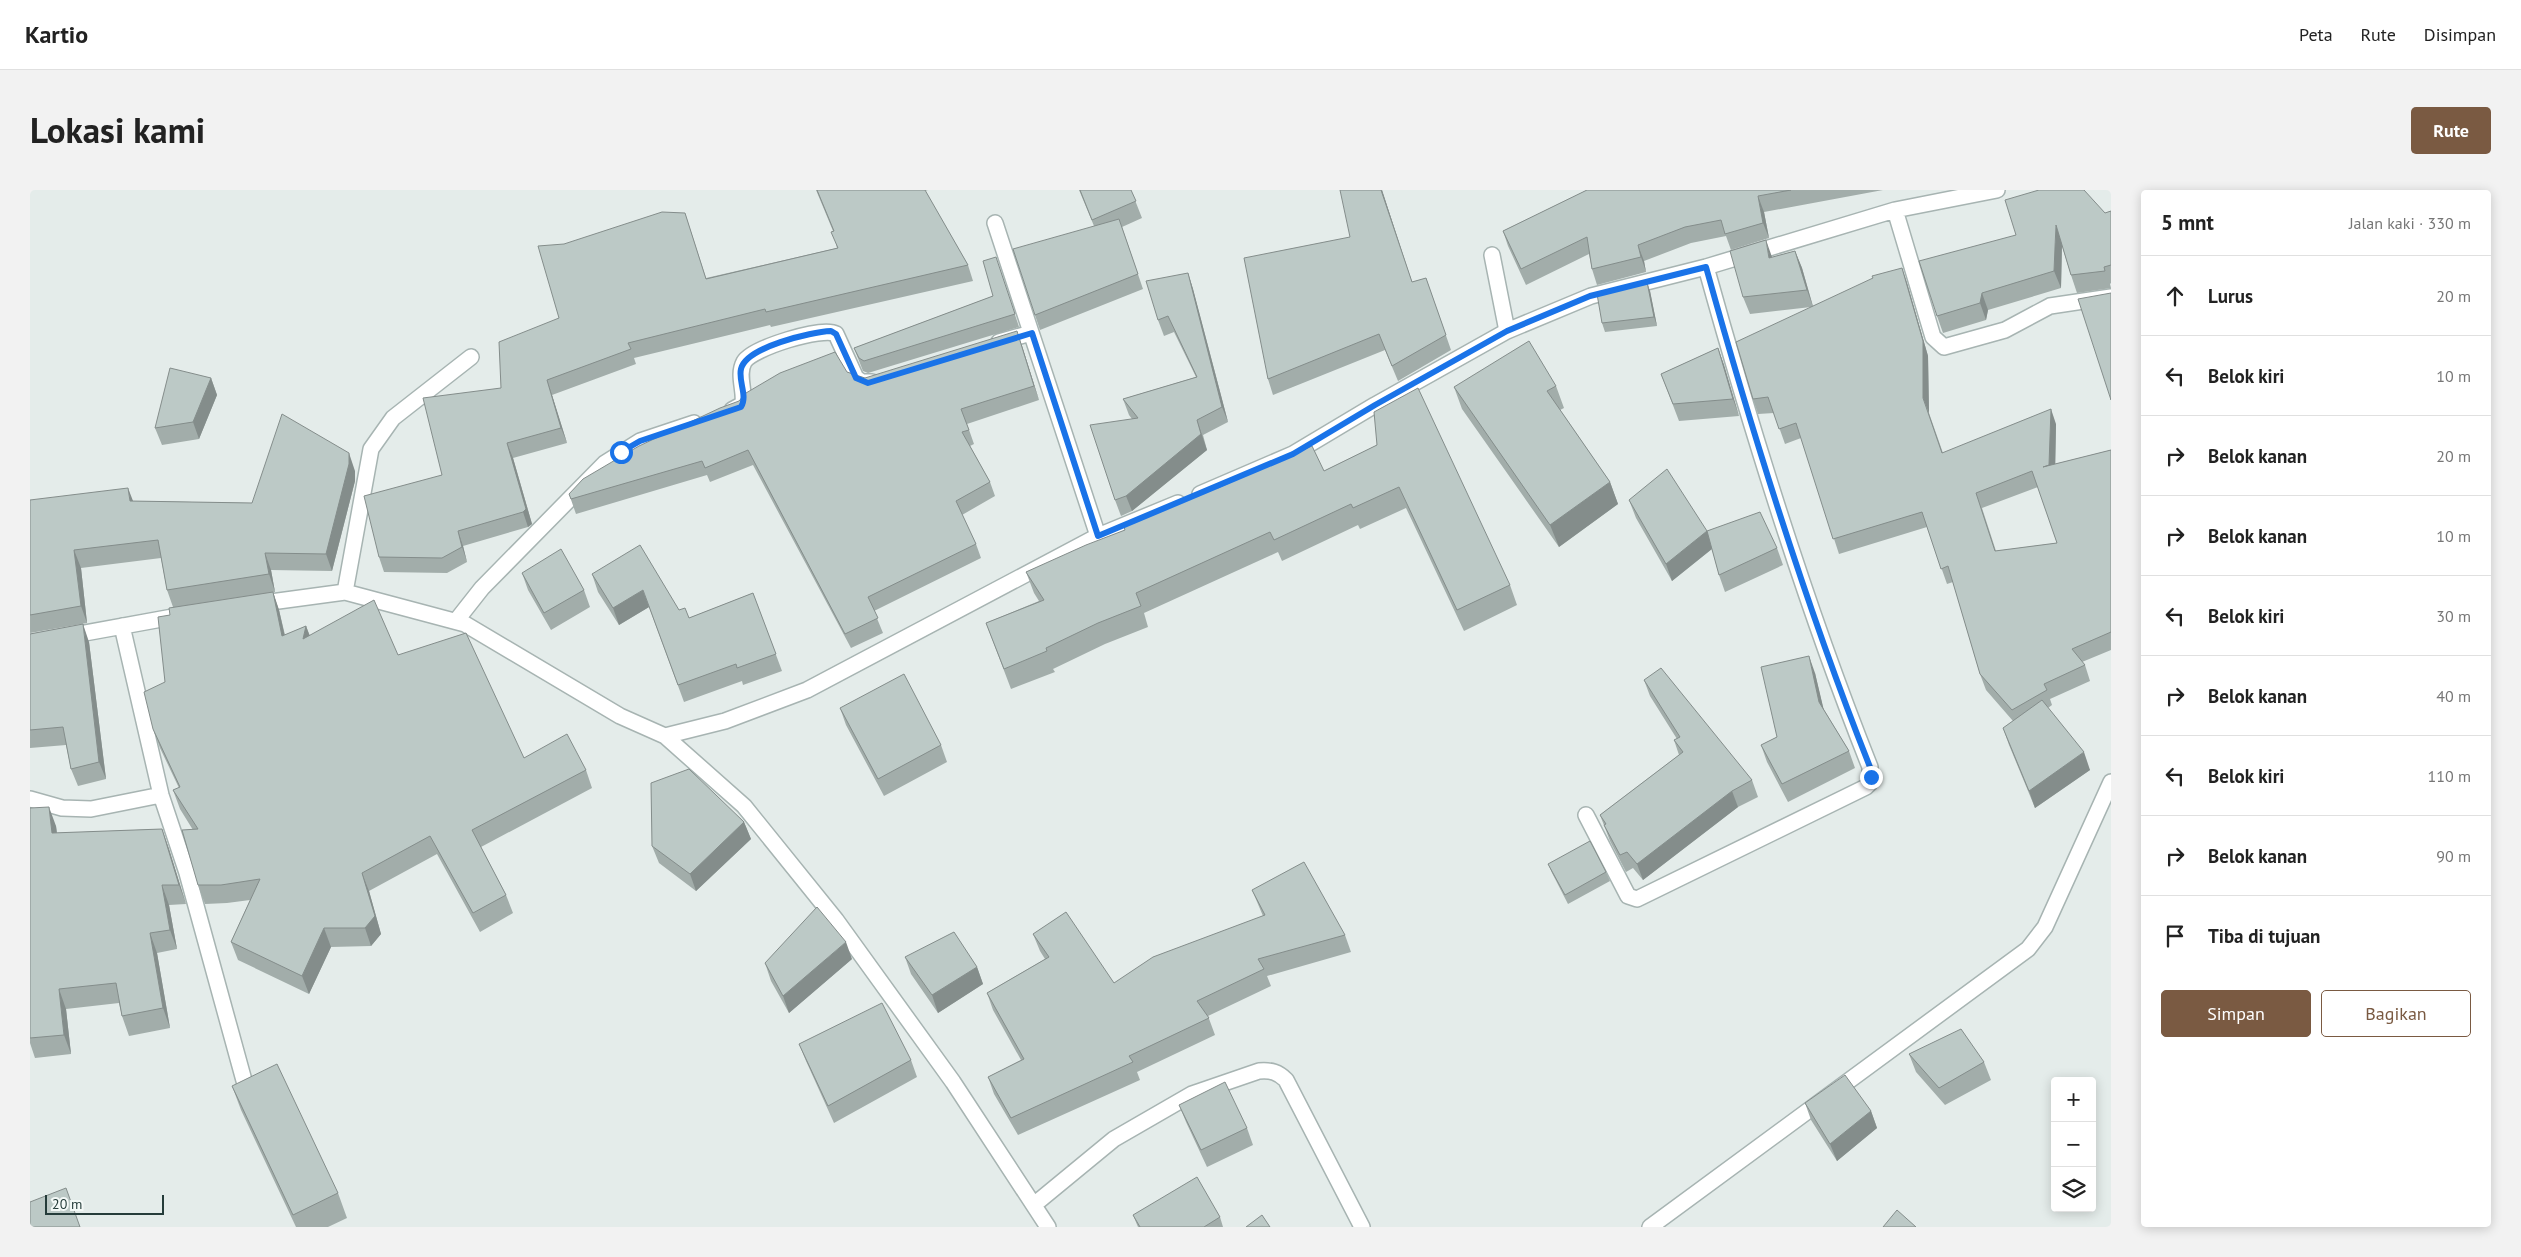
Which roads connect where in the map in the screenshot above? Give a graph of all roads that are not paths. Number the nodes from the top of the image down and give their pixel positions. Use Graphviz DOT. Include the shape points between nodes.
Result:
graph roads {
  1 [pos="1997,190"];
  2 [pos="1895,210"];
  3 [pos="995,223"];
  4 [pos="1492,256"];
  5 [pos="1706,267"];
  6 [pos="2111,297"];
  7 [pos="1507,331"];
  8 [pos="1032,333"];
  9 [pos="984,346"];
  10 [pos="471,357"];
  11 [pos="887,377"];
  12 [pos="1098,536"];
  13 [pos="345,592"];
  14 [pos="240,606"];
  15 [pos="194,613"];
  16 [pos="456,622"];
  17 [pos="122,626"];
  18 [pos="30,643"];
  19 [pos="665,736"];
  20 [pos="2111,782"];
  21 [pos="161,795"];
  22 [pos="30,799"];
  23 [pos="1586,815"];
  24 [pos="248,1095"];
  25 [pos="1034,1204"];
  26 [pos="1048,1227"];
  27 [pos="1362,1227"];
  28 [pos="1650,1227"];
  1 -- 2 [label="street"];
  2 -- 5 [label="street"];
  2 -- 6 [label="street" via="1933,337 1944,347 2005,330 2050,306"];
  3 -- 8 [label="street"];
  4 -- 7 [label="street"];
  5 -- 7 [label="street" via="1590,296"];
  5 -- 23 [label="street" via="1785,530 1831,670 1870,767 1870,783 1637,899 1626,893"];
  7 -- 12 [label="street" via="1293,454"];
  8 -- 9 [label="street"];
  8 -- 12 [label="street"];
  10 -- 13 [label="street" via="394,418 371,449"];
  11 -- 16 [label="street" via="868,383 856,378 836,334 826,331 766,347 747,358 740,370 741,407 640,441 605,463 482,588"];
  12 -- 19 [label="street" via="807,690 725,721"];
  13 -- 14 [label="street"];
  13 -- 16 [label="street"];
  15 -- 17 [label="street"];
  16 -- 19 [label="street" via="465,624 620,716"];
  17 -- 18 [label="street"];
  17 -- 21 [label="street"];
  19 -- 25 [label="street" via="744,806 836,920 953,1082"];
  20 -- 28 [label="street" via="2046,927 2028,949"];
  21 -- 22 [label="street" via="91,809 62,808"];
  21 -- 24 [label="street" via="187,873"];
  25 -- 26 [label="street"];
  25 -- 27 [label="street" via="1114,1139 1181,1100 1259,1071 1270,1070 1286,1080"];
}
